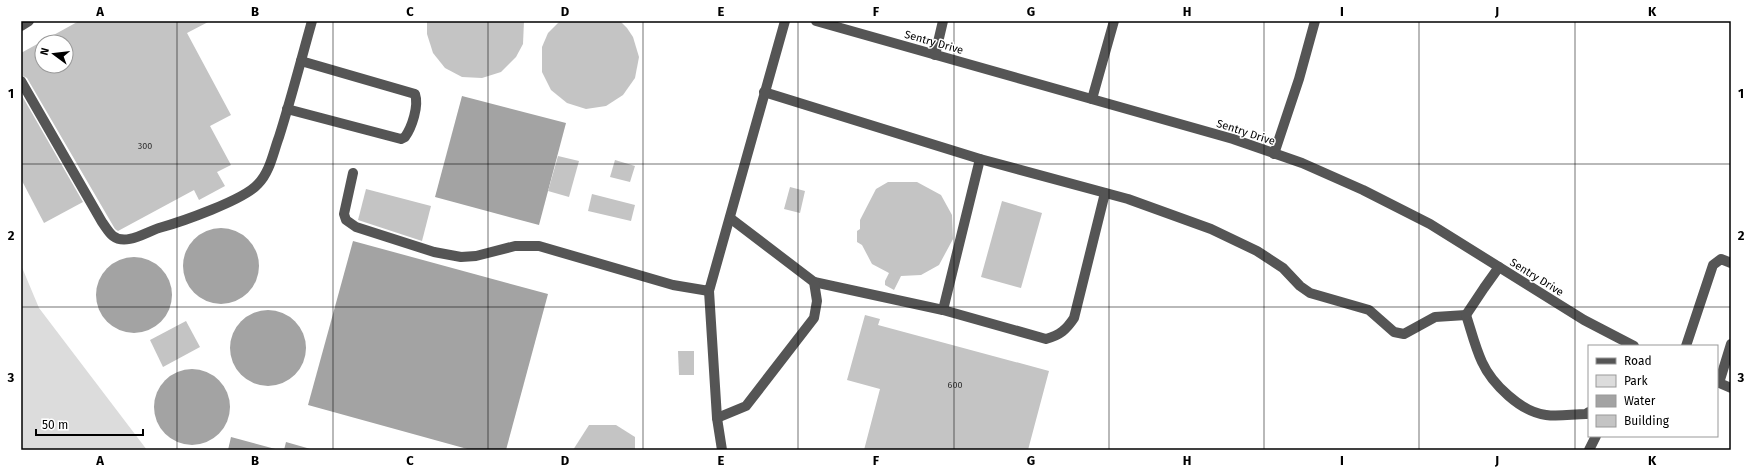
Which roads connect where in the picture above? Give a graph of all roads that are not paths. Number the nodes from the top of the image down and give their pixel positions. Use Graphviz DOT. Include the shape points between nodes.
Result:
graph roads {
  1 [pos="29,21"];
  2 [pos="312,21"];
  3 [pos="785,21"];
  4 [pos="816,21"];
  5 [pos="944,21"];
  6 [pos="1114,21"];
  7 [pos="1315,21"];
  8 [pos="21,26"];
  9 [pos="935,55"];
  10 [pos="301,61"];
  11 [pos="21,81"];
  12 [pos="764,92"];
  13 [pos="1092,99"];
  14 [pos="287,110"];
  15 [pos="1274,154"];
  16 [pos="980,159"];
  17 [pos="353,174"];
  18 [pos="1105,193"];
  19 [pos="730,218"];
  20 [pos="1731,263"];
  21 [pos="1499,267"];
  22 [pos="814,282"];
  23 [pos="709,291"];
  24 [pos="943,310"];
  25 [pos="1466,315"];
  26 [pos="1731,344"];
  27 [pos="1630,345"];
  28 [pos="1686,345"];
  29 [pos="1718,383"];
  30 [pos="1731,388"];
  31 [pos="1588,413"];
  32 [pos="717,418"];
  33 [pos="1596,437"];
  34 [pos="722,450"];
  35 [pos="1589,450"];
  1 -- 8 [label="street"];
  2 -- 10 [label="street"];
  3 -- 12 [label="street"];
  4 -- 9 [label="street, Sentry Drive"];
  5 -- 9 [label="street"];
  6 -- 13 [label="street"];
  7 -- 15 [label="street"];
  9 -- 13 [label="street, Sentry Drive"];
  10 -- 14 [label="street"];
  10 -- 14 [label="street" via="414,94 416,105 409,131 405,138 401,138"];
  11 -- 14 [label="street" via="102,222 113,236 119,239 132,238 190,219 246,194 257,186 271,162"];
  12 -- 16 [label="street"];
  12 -- 19 [label="street"];
  13 -- 15 [label="street, Sentry Drive" via="1233,139"];
  15 -- 21 [label="street, Sentry Drive" via="1302,163 1363,190 1430,224"];
  16 -- 18 [label="street"];
  16 -- 24 [label="street"];
  17 -- 23 [label="street" via="344,214 346,220 356,227 434,252 461,257 476,256 515,246 539,246 673,285"];
  18 -- 24 [label="street" via="1074,318 1058,336 1046,339"];
  18 -- 25 [label="street" via="1211,229 1257,251 1283,268 1310,293 1369,310 1394,332 1404,334 1435,317"];
  19 -- 22 [label="street"];
  19 -- 23 [label="street"];
  20 -- 28 [label="street" via="1721,259 1713,265"];
  21 -- 25 [label="street"];
  21 -- 27 [label="street, Sentry Drive" via="1584,320"];
  22 -- 24 [label="street"];
  22 -- 32 [label="street" via="817,301 814,318 746,406"];
  23 -- 32 [label="street"];
  25 -- 31 [label="street" via="1481,361 1490,376 1518,404 1546,415"];
  26 -- 29 [label="street"];
  29 -- 30 [label="street"];
  32 -- 34 [label="street"];
  33 -- 35 [label="street"];
}
